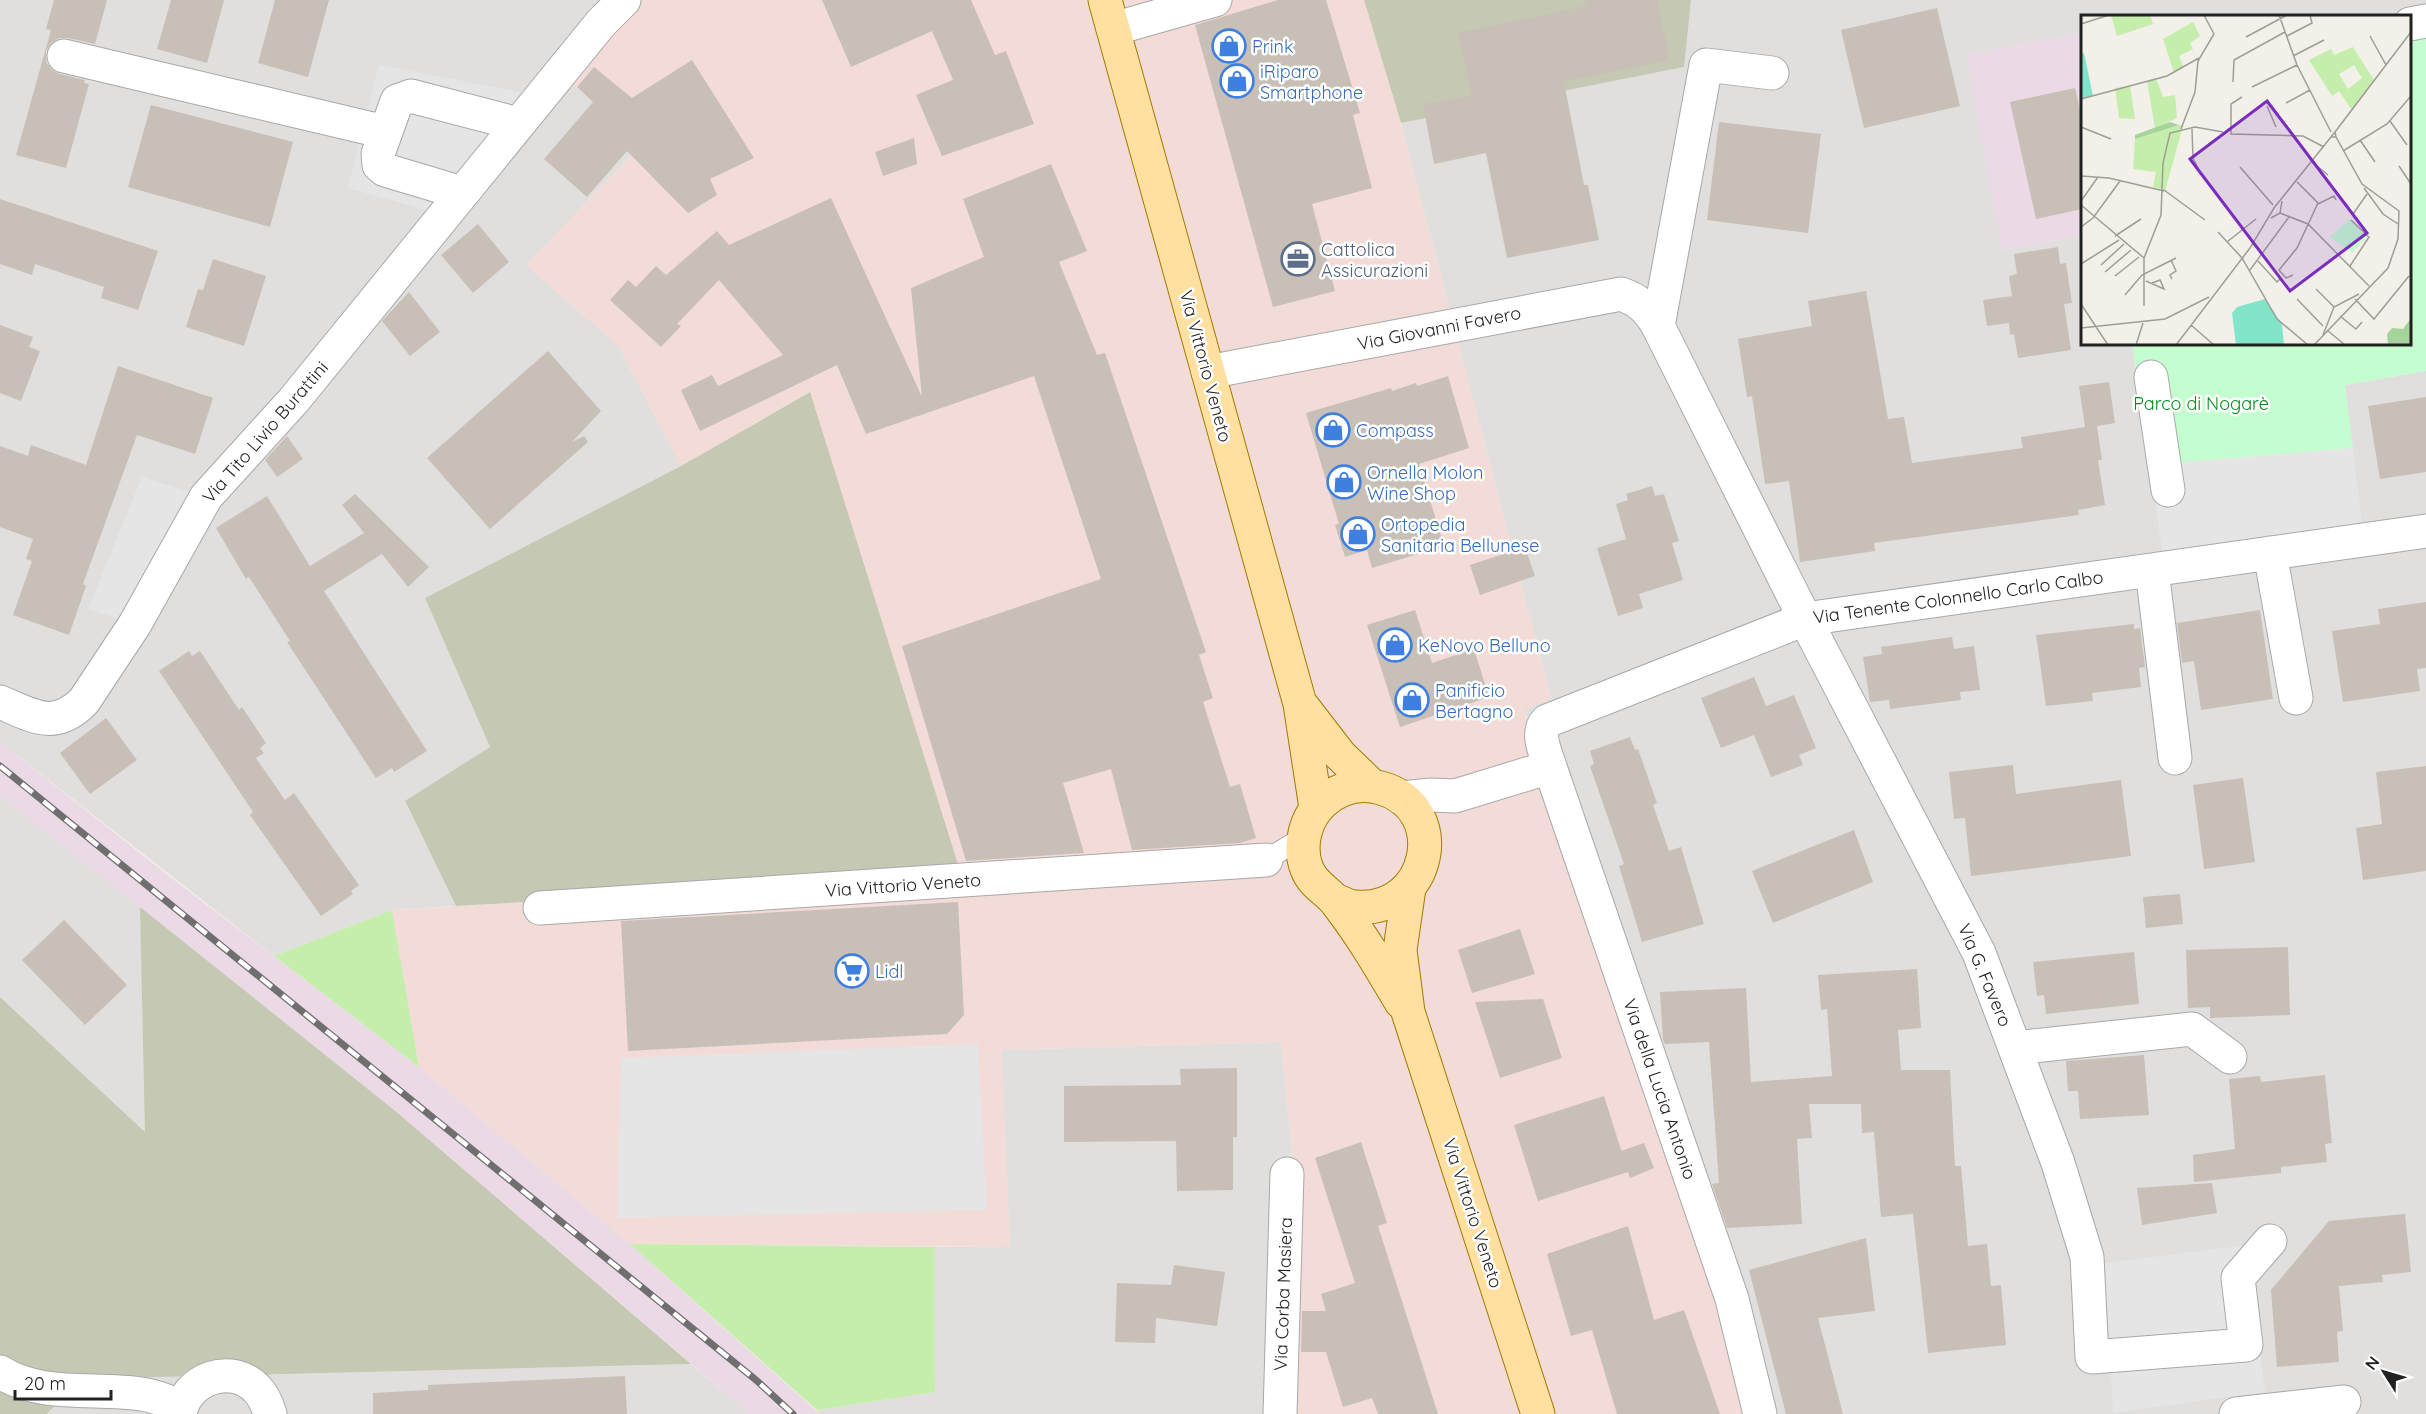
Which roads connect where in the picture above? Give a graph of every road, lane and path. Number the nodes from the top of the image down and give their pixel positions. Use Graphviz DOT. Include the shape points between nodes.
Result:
graph roads {
  1 [pos="624,0"];
  2 [pos="1215,0"];
  3 [pos="1109,14"];
  4 [pos="2426,21"];
  5 [pos="2411,24"];
  6 [pos="64,56"];
  7 [pos="1772,73"];
  8 [pos="518,124"];
  9 [pos="385,132"];
  10 [pos="462,193"];
  11 [pos="1658,326"];
  12 [pos="1208,372"];
  13 [pos="2151,377"];
  14 [pos="2168,490"];
  15 [pos="2426,531"];
  16 [pos="2270,552"];
  17 [pos="2152,570"];
  18 [pos="1805,619"];
  19 [pos="2296,698"];
  20 [pos="0,702"];
  21 [pos="1300,704"];
  22 [pos="2175,758"];
  23 [pos="1550,767"];
  24 [pos="1371,785"];
  25 [pos="1455,796"];
  26 [pos="1401,798"];
  27 [pos="1310,822"];
  28 [pos="1424,834"];
  29 [pos="1266,860"];
  30 [pos="1307,869"];
  31 [pos="1409,888"];
  32 [pos="1335,900"];
  33 [pos="540,908"];
  34 [pos="1408,1012"];
  35 [pos="2015,1048"];
  36 [pos="2230,1057"];
  37 [pos="1287,1174"];
  38 [pos="2270,1242"];
  39 [pos="0,1372"];
  40 [pos="2344,1402"];
  41 [pos="181,1411"];
  42 [pos="270,1414"];
  43 [pos="1280,1414"];
  44 [pos="1538,1414"];
  45 [pos="1760,1414"];
  46 [pos="2236,1414"];
  1 -- 8 [label="street, Via Tito Livio Burattini"];
  2 -- 3 [label="street, Via Vittorio Veneto"];
  3 -- 12 [label="main road, Via Vittorio Veneto"];
  4 -- 5 [label="street"];
  6 -- 9 [label="street"];
  7 -- 11 [label="street" via="1706,65"];
  8 -- 9 [label="street" via="406,96 394,105"];
  8 -- 10 [label="street, Via Tito Livio Burattini"];
  9 -- 10 [label="street" via="378,158 382,168"];
  10 -- 20 [label="street, Via Tito Livio Burattini" via="294,400 206,497 135,624 84,701 74,711 54,720"];
  11 -- 12 [label="street, Via Giovanni Favero" via="1644,307 1621,294"];
  11 -- 18 [label="street, Via Giovanni Favero"];
  12 -- 21 [label="main road, Via Vittorio Veneto"];
  13 -- 14 [label="street"];
  15 -- 16 [label="street, Via Tenente Colonnello Carlo Calbo"];
  16 -- 17 [label="street, Via Tenente Colonnello Carlo Calbo"];
  16 -- 19 [label="street"];
  17 -- 18 [label="street, Via Tenente Colonnello Carlo Calbo"];
  17 -- 22 [label="street"];
  18 -- 23 [label="street, Via Tenente Colonnello Carlo Calbo" via="1547,721 1541,735"];
  18 -- 35 [label="street, Via G. Favero" via="1979,953"];
  21 -- 24 [label="main road, Via Vittorio Veneto" via="1340,755"];
  21 -- 27 [label="main road, Via Vittorio Veneto"];
  23 -- 25 [label="street"];
  23 -- 45 [label="street, Via della Lucia Antonio" via="1732,1299"];
  24 -- 26 [label="main road, Via Vittorio Veneto"];
  24 -- 27 [label="main road" via="1352,786 1332,794"];
  25 -- 26 [label="street"];
  25 -- 28 [label="street"];
  26 -- 28 [label="main road, Via Vittorio Veneto" via="1418,816"];
  27 -- 29 [label="lane"];
  27 -- 30 [label="main road, Via Vittorio Veneto" via="1303,848"];
  28 -- 31 [label="main road, Via Vittorio Veneto" via="1423,863"];
  29 -- 30 [label="lane"];
  29 -- 33 [label="street, Via Vittorio Veneto"];
  30 -- 32 [label="main road, Via Vittorio Veneto" via="1318,887"];
  31 -- 32 [label="main road, Via Vittorio Veneto" via="1376,907 1354,907"];
  31 -- 34 [label="main road, Via Vittorio Veneto" via="1400,950"];
  32 -- 34 [label="main road, Via Vittorio Veneto"];
  34 -- 44 [label="main road, Via Vittorio Veneto"];
  35 -- 36 [label="street" via="2192,1029"];
  35 -- 38 [label="street, Via G. Favero" via="2058,1163 2087,1257 2092,1357 2246,1345 2238,1278"];
  37 -- 43 [label="street, Via Corba Masiera"];
  39 -- 41 [label="street" via="31,1385 141,1394 164,1399"];
  40 -- 46 [label="street"];
  41 -- 42 [label="street" via="200,1383 229,1376 244,1379 256,1388 266,1400"];
}
